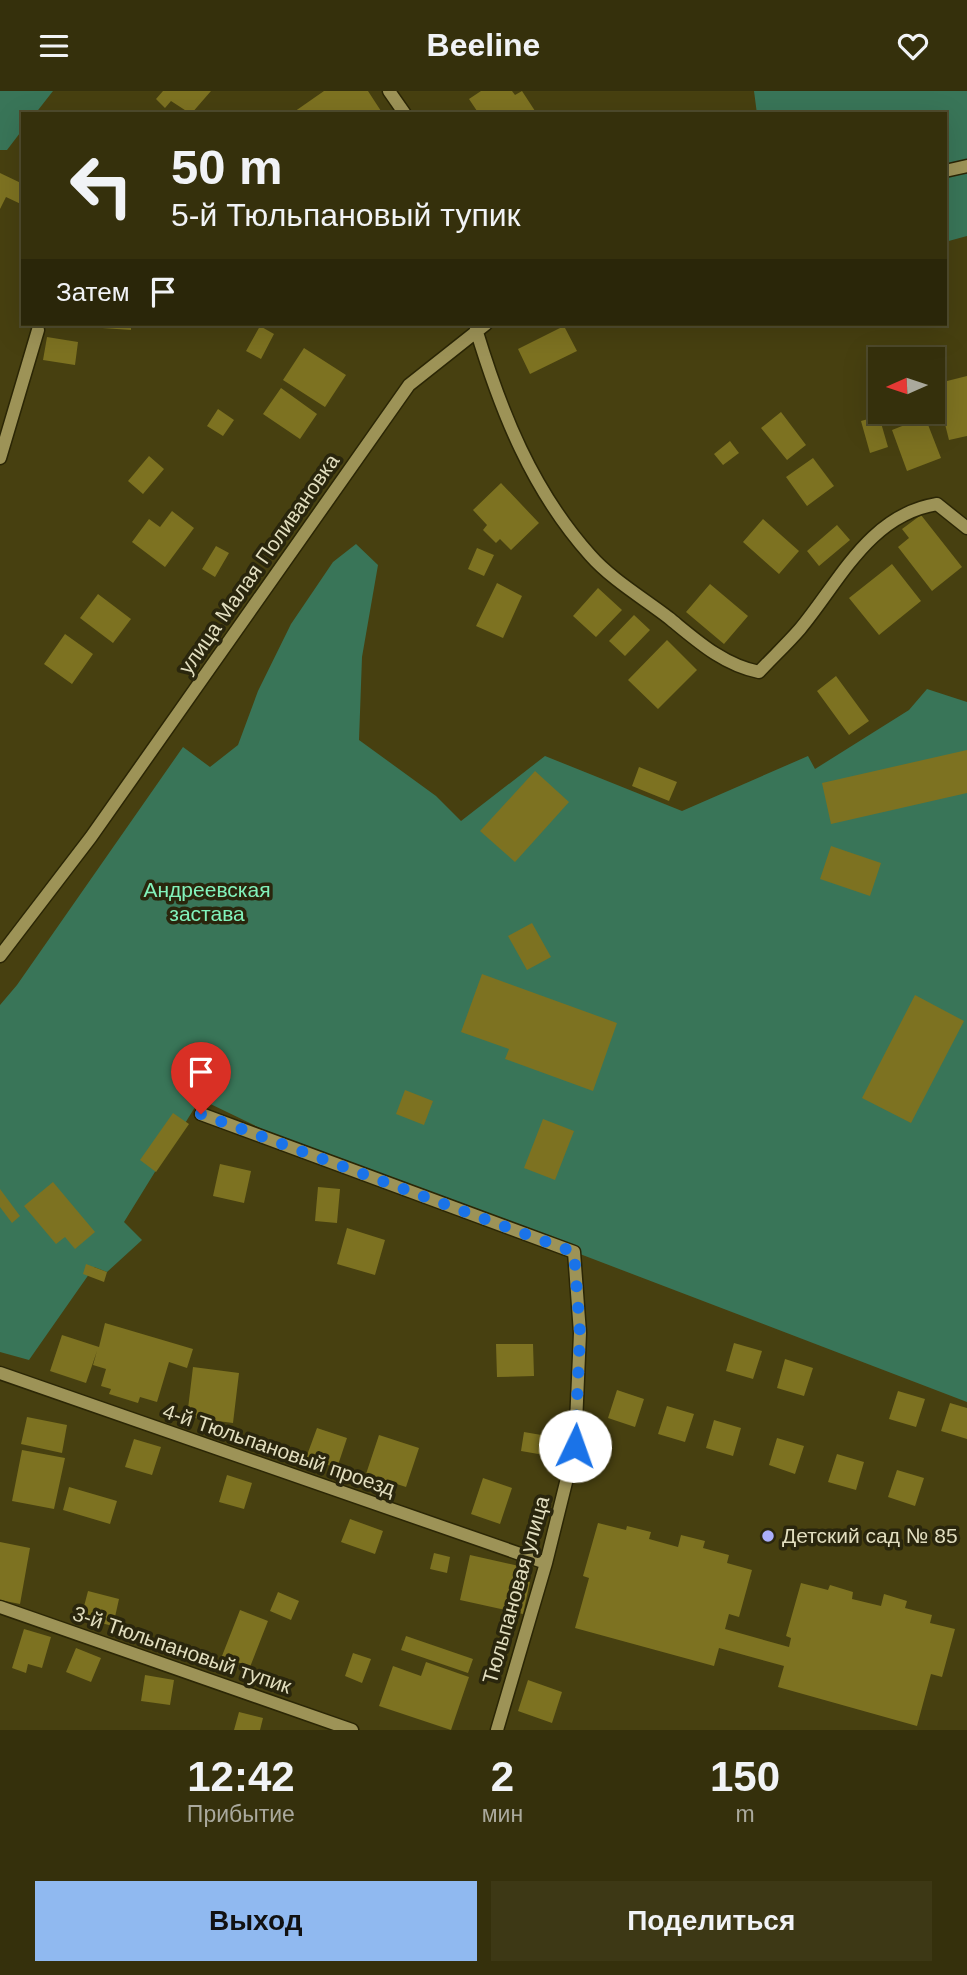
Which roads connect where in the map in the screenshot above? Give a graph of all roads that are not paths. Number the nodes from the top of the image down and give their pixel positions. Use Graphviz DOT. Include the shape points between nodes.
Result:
graph roads {
  1 [pos="389,91"];
  2 [pos="404,112"];
  3 [pos="967,166"];
  4 [pos="947,171"];
  5 [pos="481,327"];
  6 [pos="38,330"];
  7 [pos="0,458"];
  8 [pos="967,528"];
  9 [pos="0,956"];
  10 [pos="201,1114"];
  11 [pos="0,1373"];
  12 [pos="546,1563"];
  13 [pos="0,1607"];
  14 [pos="352,1730"];
  15 [pos="497,1730"];
  1 -- 2 [label="street"];
  3 -- 4 [label="street"];
  5 -- 8 [label="street, улица Малая Поливановка" via="511,432 546,500 591,557 715,655 745,670 758,672 800,629 868,540 893,521 918,507 937,504"];
  5 -- 9 [label="street, улица Малая Поливановка" via="409,385 92,837"];
  6 -- 7 [label="street"];
  10 -- 12 [label="street, Тюльпановая улица" via="574,1252 580,1333 575,1446"];
  11 -- 12 [label="street, 4-й Тюльпановый проезд"];
  12 -- 15 [label="street, Тюльпановая улица"];
  13 -- 14 [label="street, 3-й Тюльпановый тупик"];
}
